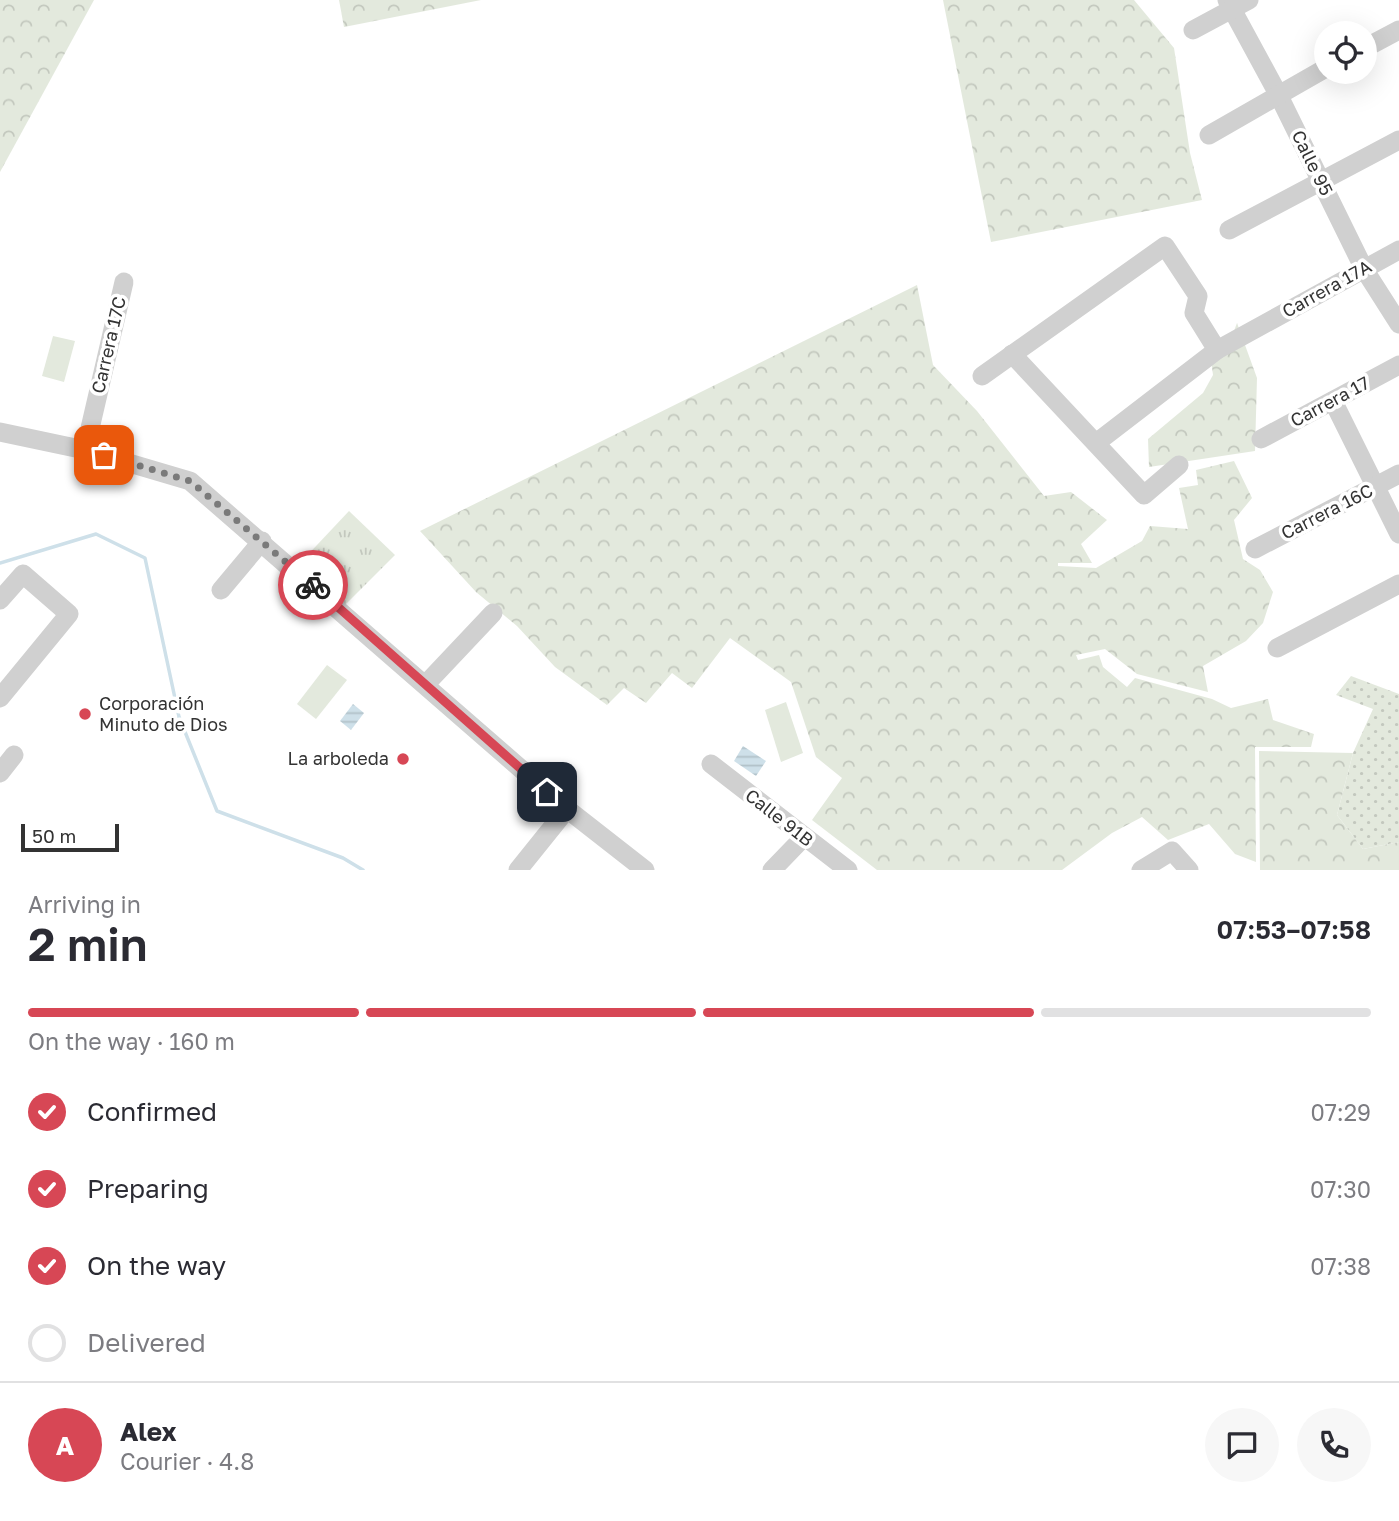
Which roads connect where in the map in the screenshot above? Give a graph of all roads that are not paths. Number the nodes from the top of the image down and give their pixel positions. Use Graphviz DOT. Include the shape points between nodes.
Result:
graph roads {
  1 [pos="1236,3"];
  2 [pos="1192,30"];
  3 [pos="1399,30"];
  4 [pos="1377,42"];
  5 [pos="1314,74"];
  6 [pos="1278,94"];
  7 [pos="1209,135"];
  8 [pos="1399,140"];
  9 [pos="1322,182"];
  10 [pos="1229,230"];
  11 [pos="1399,250"];
  12 [pos="1364,269"];
  13 [pos="124,282"];
  14 [pos="1399,324"];
  15 [pos="1217,350"];
  16 [pos="1012,354"];
  17 [pos="1399,365"];
  18 [pos="982,376"];
  19 [pos="1334,401"];
  20 [pos="0,432"];
  21 [pos="1261,439"];
  22 [pos="1096,443"];
  23 [pos="85,450"];
  24 [pos="1179,465"];
  25 [pos="1399,474"];
  26 [pos="1376,486"];
  27 [pos="1399,534"];
  28 [pos="262,541"];
  29 [pos="1255,549"];
  30 [pos="1399,584"];
  31 [pos="221,590"];
  32 [pos="0,600"];
  33 [pos="493,613"];
  34 [pos="1276,648"];
  35 [pos="426,684"];
  36 [pos="0,698"];
  37 [pos="15,755"];
  38 [pos="711,764"];
  39 [pos="0,774"];
  40 [pos="567,809"];
  41 [pos="801,836"];
  42 [pos="519,870"];
  43 [pos="645,870"];
  44 [pos="772,870"];
  45 [pos="848,870"];
  46 [pos="1141,870"];
  47 [pos="1189,870"];
  1 -- 2 [label="street"];
  1 -- 6 [label="street, Calle 95"];
  3 -- 4 [label="street"];
  5 -- 6 [label="street"];
  6 -- 7 [label="street"];
  6 -- 9 [label="street, Calle 95"];
  8 -- 9 [label="street"];
  9 -- 10 [label="street"];
  9 -- 12 [label="street, Calle 95"];
  11 -- 12 [label="street, Carrera 17A"];
  12 -- 14 [label="street, Calle 95"];
  12 -- 15 [label="street, Carrera 17A"];
  13 -- 23 [label="street, Carrera 17C"];
  15 -- 16 [label="street" via="1194,313 1198,296 1165,246"];
  15 -- 22 [label="street, Carrera 17A"];
  16 -- 18 [label="street"];
  16 -- 22 [label="street"];
  17 -- 19 [label="street, Carrera 17"];
  19 -- 21 [label="street, Carrera 17"];
  19 -- 26 [label="street"];
  20 -- 23 [label="street"];
  22 -- 24 [label="street" via="1144,495"];
  23 -- 28 [label="street" via="190,481"];
  25 -- 26 [label="street, Carrera 16C"];
  26 -- 27 [label="street"];
  26 -- 29 [label="street, Carrera 16C"];
  28 -- 31 [label="street"];
  28 -- 35 [label="street"];
  30 -- 34 [label="street"];
  32 -- 36 [label="street" via="23,574 69,614"];
  33 -- 35 [label="street"];
  35 -- 40 [label="street"];
  37 -- 39 [label="street"];
  38 -- 41 [label="street, Calle 91B"];
  40 -- 42 [label="street"];
  40 -- 43 [label="street"];
  41 -- 44 [label="street"];
  41 -- 45 [label="street, Calle 91B"];
  46 -- 47 [label="street" via="1172,851"];
}
